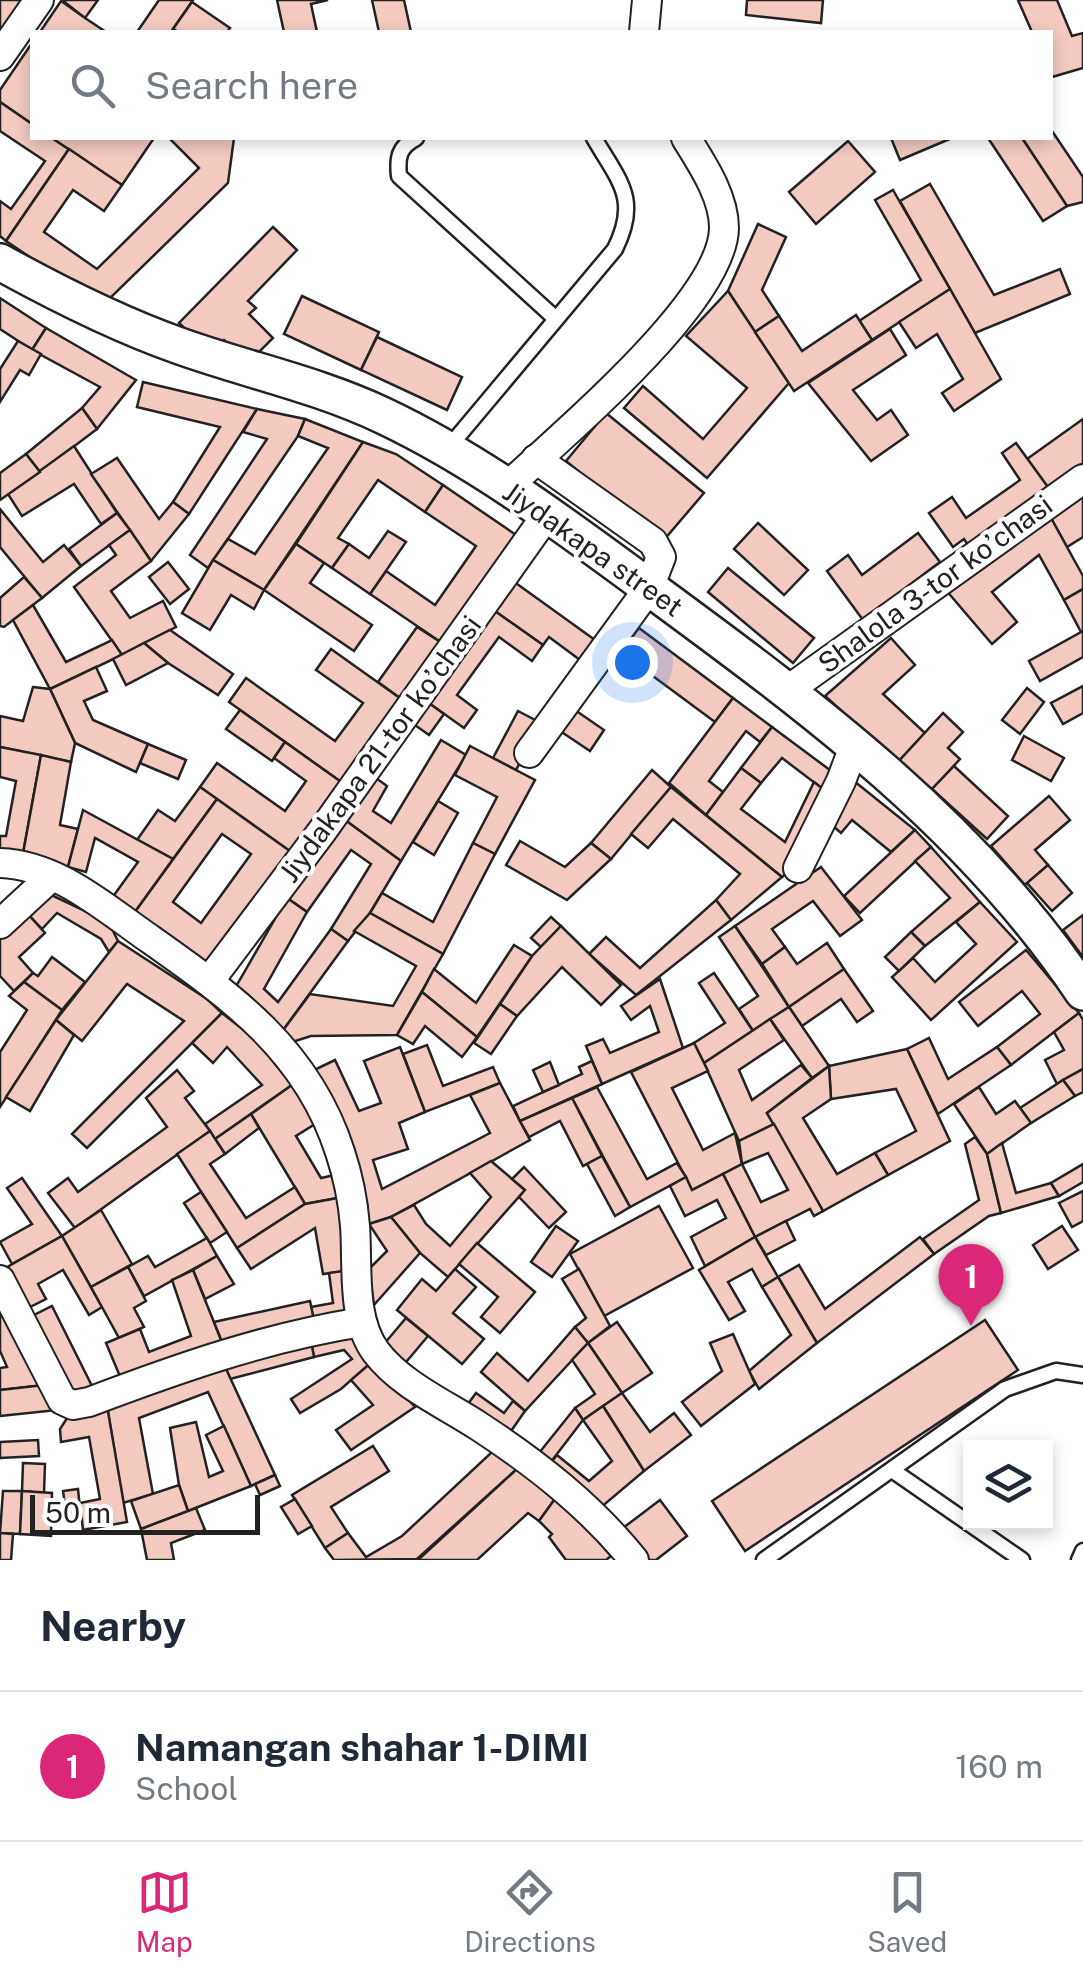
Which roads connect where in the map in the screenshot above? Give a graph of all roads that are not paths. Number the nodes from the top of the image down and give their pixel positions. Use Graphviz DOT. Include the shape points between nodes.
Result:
graph roads {
  1 [pos="38,0"];
  2 [pos="647,0"];
  3 [pos="644,30"];
  4 [pos="0,56"];
  5 [pos="412,140"];
  6 [pos="595,140"];
  7 [pos="687,140"];
  8 [pos="0,262"];
  9 [pos="556,319"];
  10 [pos="449,448"];
  11 [pos="536,459"];
  12 [pos="1083,479"];
  13 [pos="507,487"];
  14 [pos="546,516"];
  15 [pos="649,588"];
  16 [pos="788,690"];
  17 [pos="855,744"];
  18 [pos="530,753"];
  19 [pos="0,863"];
  20 [pos="798,868"];
  21 [pos="52,876"];
  22 [pos="0,924"];
  23 [pos="210,980"];
  24 [pos="1083,992"];
  25 [pos="0,1280"];
  26 [pos="362,1322"];
  27 [pos="1083,1375"];
  28 [pos="892,1470"];
  29 [pos="1083,1551"];
  30 [pos="634,1560"];
  31 [pos="764,1560"];
  32 [pos="1022,1560"];
  33 [pos="1080,1560"];
  1 -- 4 [label="street"];
  2 -- 3 [label="street"];
  5 -- 9 [label="lane" via="397,157 399,176"];
  6 -- 9 [label="lane" via="622,185 626,226"];
  7 -- 11 [label="street" via="723,212 719,252 658,342"];
  8 -- 10 [label="street, Jiydakapa street" via="80,306 177,345 331,393"];
  9 -- 10 [label="lane"];
  10 -- 13 [label="street, Jiydakapa street"];
  11 -- 13 [label="street"];
  11 -- 15 [label="street" via="653,542 661,557"];
  12 -- 16 [label="street, Shalola 3-tor koʼchasi"];
  13 -- 14 [label="street, Jiydakapa street"];
  14 -- 15 [label="street, Jiydakapa street"];
  14 -- 23 [label="street, Jiydakapa 21-tor koʼchasi"];
  15 -- 16 [label="street, Jiydakapa street"];
  15 -- 18 [label="street"];
  16 -- 17 [label="street, Jiydakapa street"];
  17 -- 20 [label="street"];
  17 -- 24 [label="street, Jiydakapa street" via="1012,896"];
  19 -- 21 [label="street"];
  21 -- 22 [label="street"];
  21 -- 23 [label="street"];
  23 -- 26 [label="street" via="285,1052 313,1090 340,1150 351,1192"];
  25 -- 26 [label="street" via="62,1400 73,1405 209,1357"];
  26 -- 30 [label="street" via="386,1365 566,1488"];
  27 -- 28 [label="lane" via="1056,1371 1006,1389"];
  28 -- 31 [label="lane"];
  28 -- 32 [label="lane"];
  29 -- 33 [label="lane"];
}
